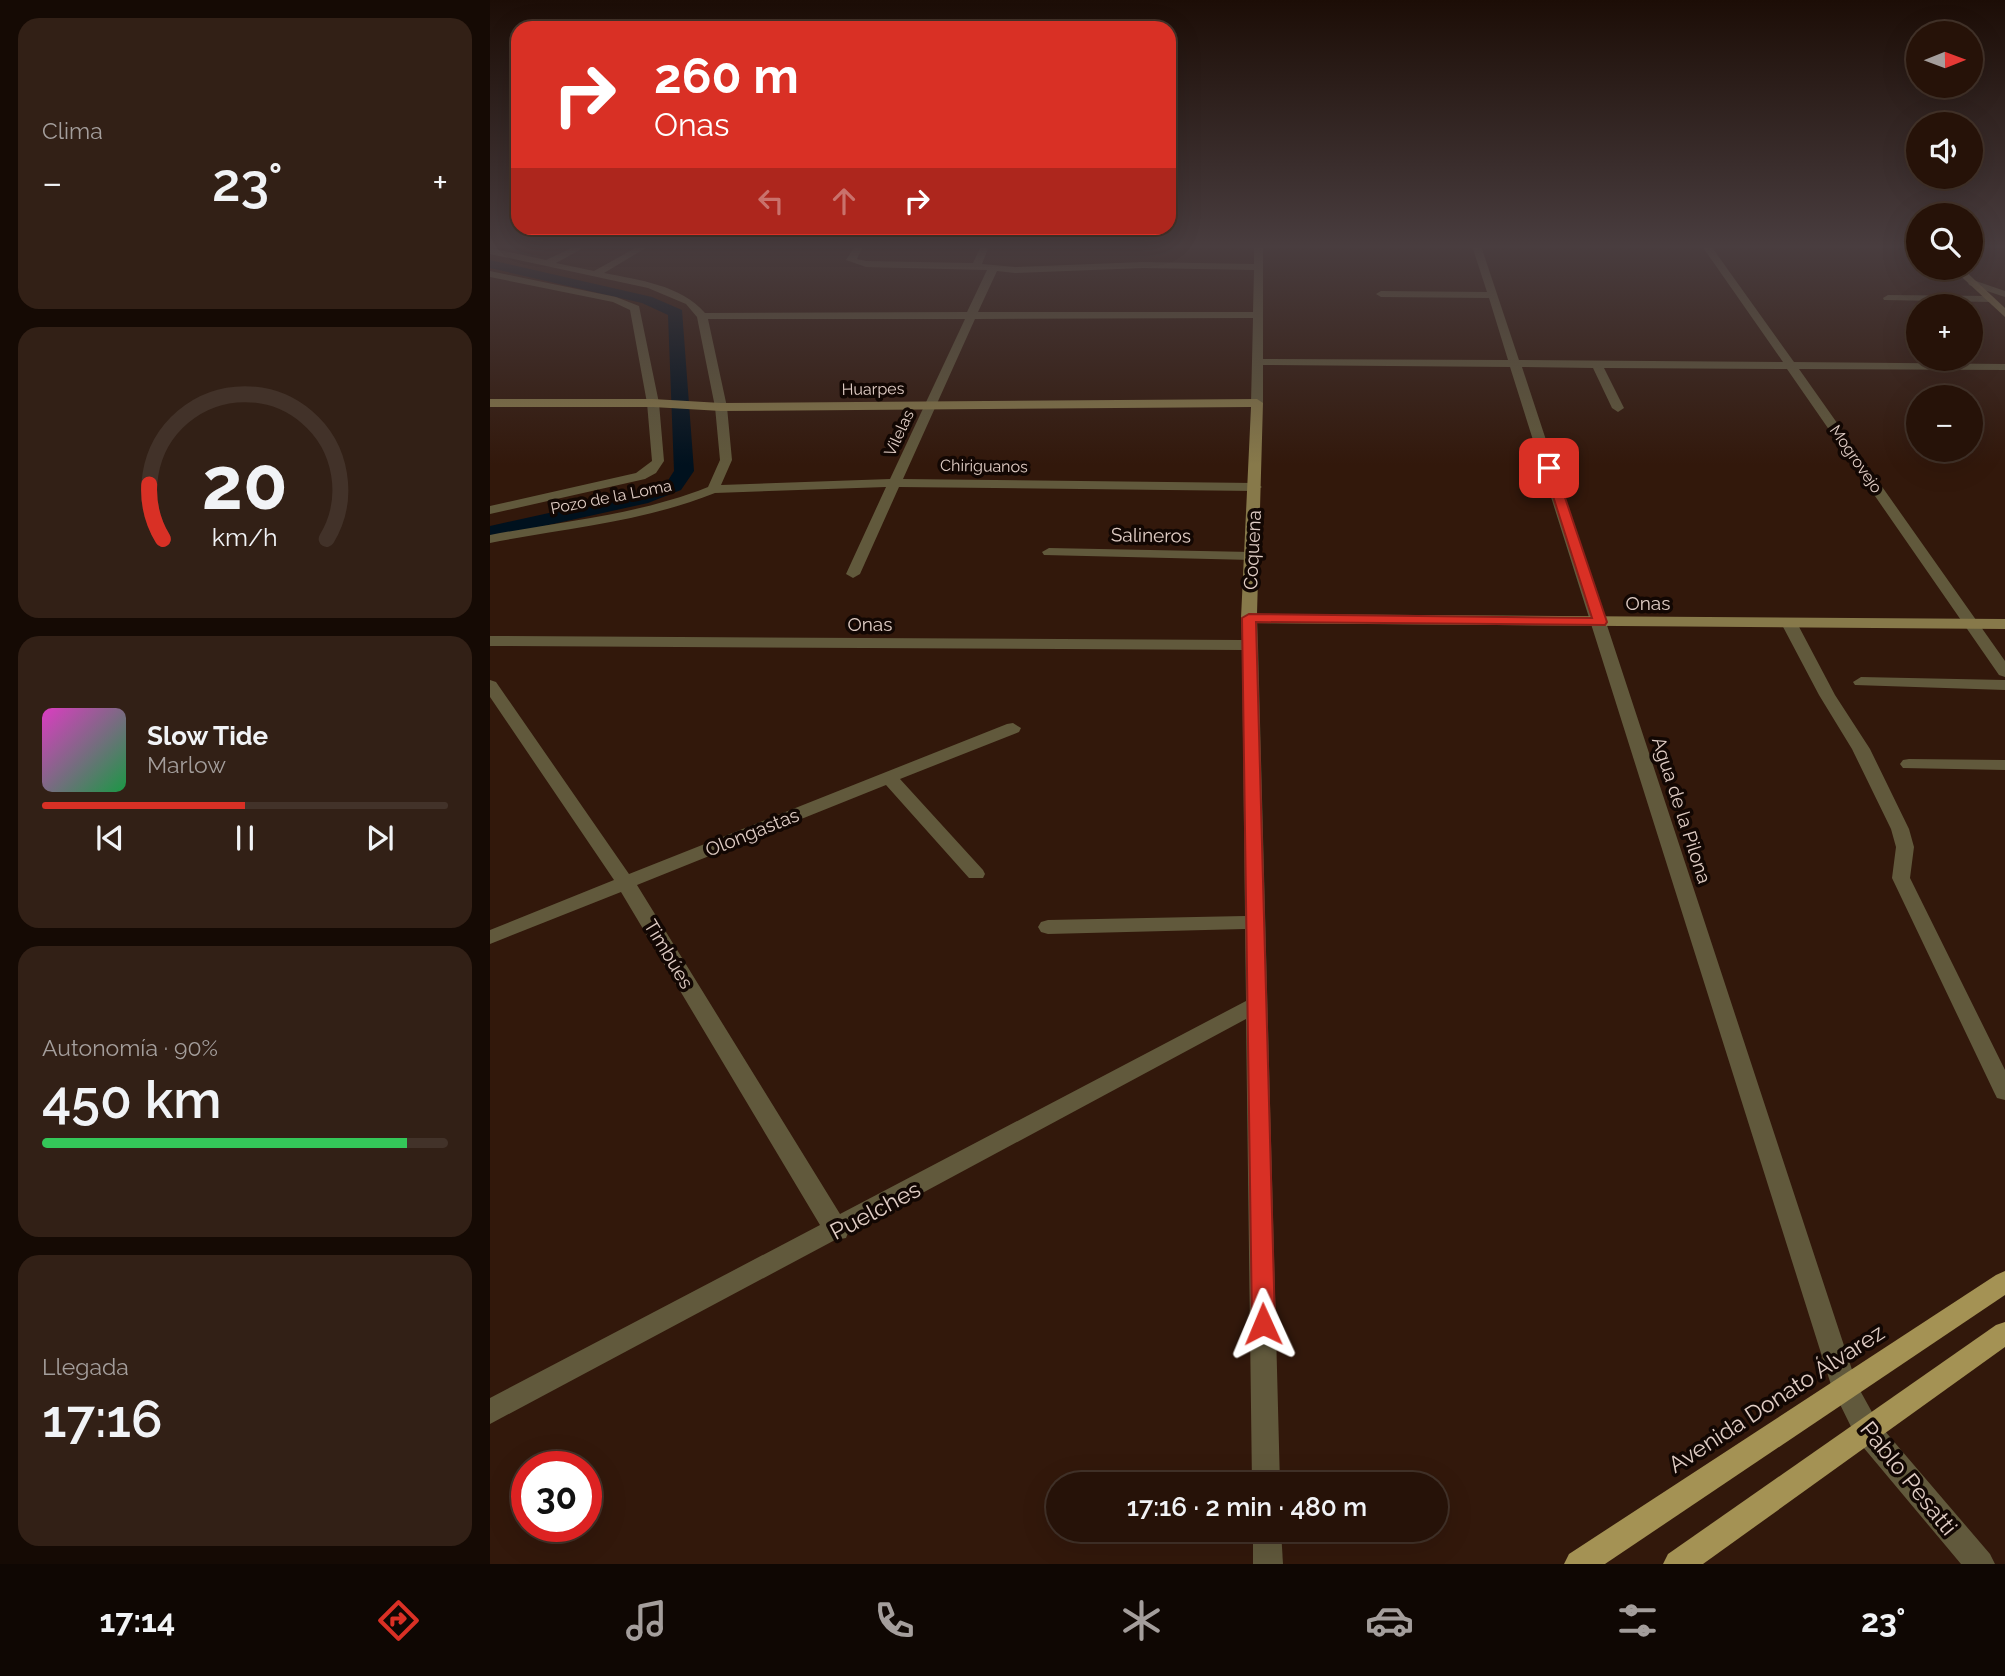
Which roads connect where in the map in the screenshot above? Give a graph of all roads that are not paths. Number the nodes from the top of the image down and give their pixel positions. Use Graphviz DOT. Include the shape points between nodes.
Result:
graph roads {
  1 [pos="637,319"];
  2 [pos="703,319"];
  3 [pos="970,319"];
  4 [pos="1258,319"];
  5 [pos="1501,319"];
  6 [pos="1758,319"];
  7 [pos="1257,362"];
  8 [pos="1516,365"];
  9 [pos="1597,365"];
  10 [pos="1791,366"];
  11 [pos="2005,367"];
  12 [pos="490,403"];
  13 [pos="653,403"];
  14 [pos="1257,403"];
  15 [pos="932,404"];
  16 [pos="720,407"];
  17 [pos="1618,408"];
  18 [pos="895,483"];
  19 [pos="1255,487"];
  20 [pos="713,489"];
  21 [pos="490,510"];
  22 [pos="490,539"];
  23 [pos="1049,552"];
  24 [pos="1252,556"];
  25 [pos="853,574"];
  26 [pos="1249,618"];
  27 [pos="1600,622"];
  28 [pos="1789,623"];
  29 [pos="1972,624"];
  30 [pos="2005,624"];
  31 [pos="490,641"];
  32 [pos="1250,645"];
  33 [pos="2005,671"];
  34 [pos="1861,682"];
  35 [pos="2005,684"];
  36 [pos="490,685"];
  37 [pos="1013,728"];
  38 [pos="1909,764"];
  39 [pos="2005,765"];
  40 [pos="888,778"];
  41 [pos="976,874"];
  42 [pos="625,882"];
  43 [pos="1255,922"];
  44 [pos="1048,927"];
  45 [pos="490,937"];
  46 [pos="1258,1004"];
  47 [pos="2005,1092"];
  48 [pos="836,1231"];
  49 [pos="2005,1282"];
  50 [pos="2005,1333"];
  51 [pos="1845,1388"];
  52 [pos="490,1412"];
  53 [pos="1868,1432"];
  54 [pos="1266,1472"];
  55 [pos="1267,1542"];
  56 [pos="1268,1564"];
  57 [pos="1579,1564"];
  58 [pos="1678,1564"];
  59 [pos="1980,1564"];
  1 -- 13 [label="street, Pozo de la Loma"];
  2 -- 16 [label="street"];
  3 -- 15 [label="street, Vilelas"];
  4 -- 7 [label="street, Coquena"];
  5 -- 8 [label="street, Agua de la Pilona"];
  6 -- 10 [label="street, Mogrovejo"];
  7 -- 8 [label="street"];
  7 -- 14 [label="street, Coquena"];
  8 -- 9 [label="street"];
  8 -- 27 [label="street, Agua de la Pilona"];
  9 -- 10 [label="street"];
  9 -- 17 [label="street"];
  10 -- 11 [label="street"];
  10 -- 29 [label="street, Mogrovejo"];
  12 -- 13 [label="main road, Huarpes"];
  13 -- 16 [label="main road, Huarpes"];
  13 -- 21 [label="street, Pozo de la Loma" via="658,461 651,470"];
  14 -- 15 [label="main road, Huarpes"];
  14 -- 19 [label="main road, Coquena"];
  15 -- 16 [label="main road, Huarpes"];
  15 -- 18 [label="street, Vilelas"];
  16 -- 20 [label="street" via="726,460"];
  18 -- 19 [label="street, Chiriguanos"];
  18 -- 20 [label="street, Chiriguanos"];
  18 -- 25 [label="street, Vilelas"];
  19 -- 24 [label="main road, Coquena"];
  20 -- 22 [label="street, Pozo de la Loma" via="660,508"];
  23 -- 24 [label="street, Salineros"];
  24 -- 26 [label="main road, Coquena"];
  26 -- 27 [label="main road, Onas"];
  26 -- 32 [label="street, Coquena"];
  27 -- 28 [label="main road, Onas"];
  27 -- 51 [label="street, Agua de la Pilona"];
  28 -- 29 [label="main road, Onas"];
  28 -- 47 [label="street" via="1861,749 1900,829 1905,847 1901,878"];
  29 -- 30 [label="main road, Onas"];
  29 -- 33 [label="street, Mogrovejo"];
  31 -- 32 [label="street, Onas"];
  32 -- 43 [label="street, Coquena"];
  34 -- 35 [label="street"];
  36 -- 42 [label="street, Timbúes"];
  37 -- 40 [label="street, Olongastas"];
  38 -- 39 [label="street"];
  40 -- 41 [label="street"];
  40 -- 42 [label="street, Olongastas"];
  42 -- 45 [label="street, Olongastas"];
  42 -- 48 [label="street, Timbúes"];
  43 -- 44 [label="street"];
  43 -- 46 [label="street, Coquena"];
  46 -- 48 [label="street, Puelches"];
  46 -- 54 [label="street, Coquena"];
  48 -- 52 [label="street, Puelches"];
  49 -- 51 [label="main road, Avenida Donato Álvarez"];
  50 -- 53 [label="main road"];
  51 -- 53 [label="street, Pablo Pesatti"];
  51 -- 57 [label="main road, Avenida Donato Álvarez"];
  53 -- 58 [label="main road"];
  53 -- 59 [label="street, Pablo Pesatti"];
  55 -- 56 [label="street"];
}
